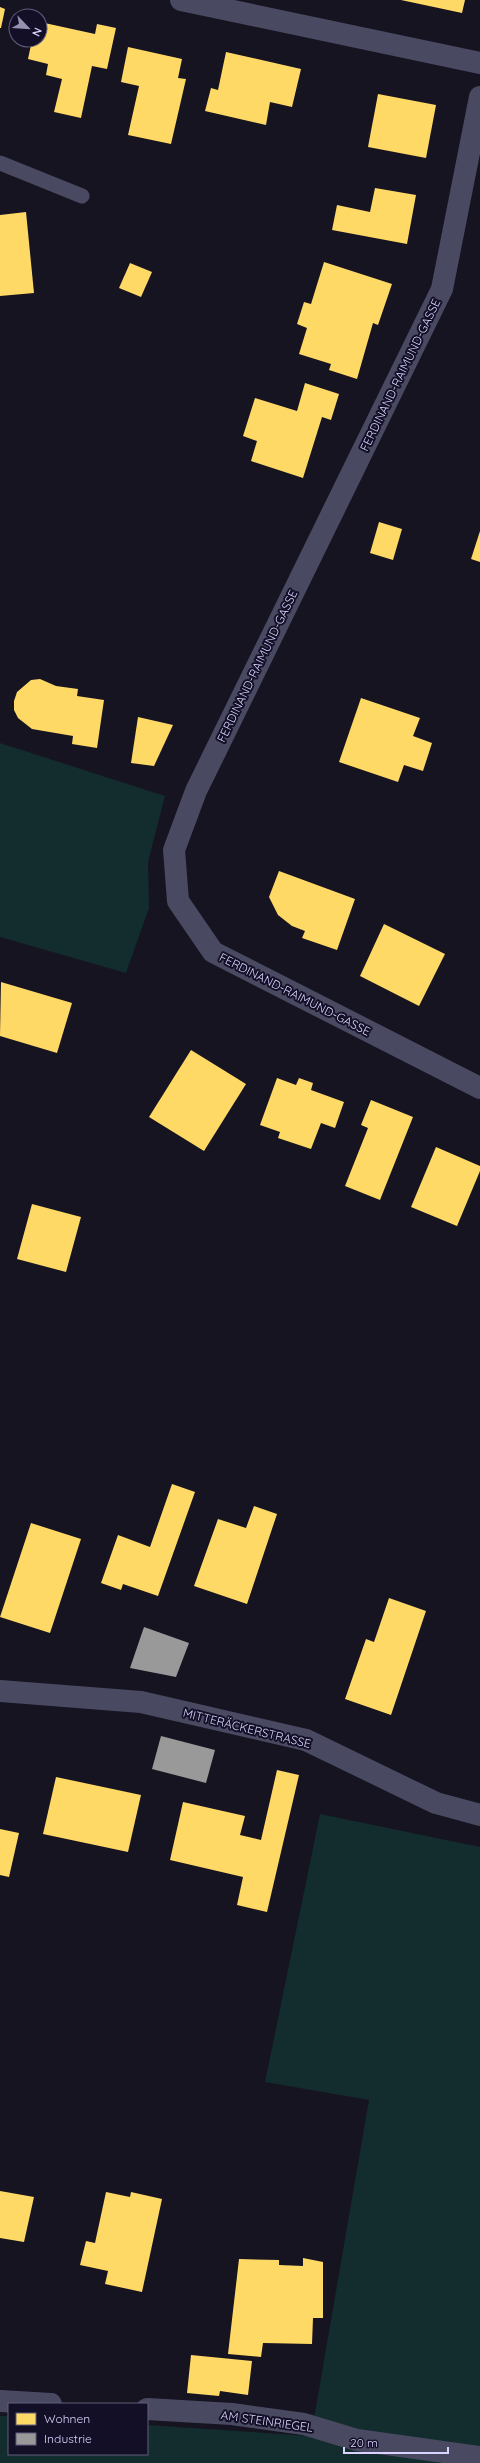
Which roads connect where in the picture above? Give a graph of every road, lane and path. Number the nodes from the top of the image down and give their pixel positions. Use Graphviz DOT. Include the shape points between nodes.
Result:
graph roads {
  1 [pos="181,0"];
  2 [pos="480,63"];
  3 [pos="480,97"];
  4 [pos="0,163"];
  5 [pos="82,196"];
  6 [pos="480,1088"];
  7 [pos="0,1691"];
  8 [pos="480,1815"];
  9 [pos="0,2401"];
  10 [pos="34,2403"];
  11 [pos="148,2409"];
  12 [pos="480,2457"];
  1 -- 2 [label="street"];
  3 -- 6 [label="street, FERDINAND-RAIMUND-GASSE" via="442,289 196,791 174,850 178,901 213,952"];
  4 -- 5 [label="lane"];
  7 -- 8 [label="street, MITTERÄCKERSTRASSE" via="141,1702 306,1740 436,1803"];
  9 -- 10 [label="street"];
  11 -- 12 [label="street, AM STEINRIEGEL" via="232,2414 304,2424 357,2440"];
}
